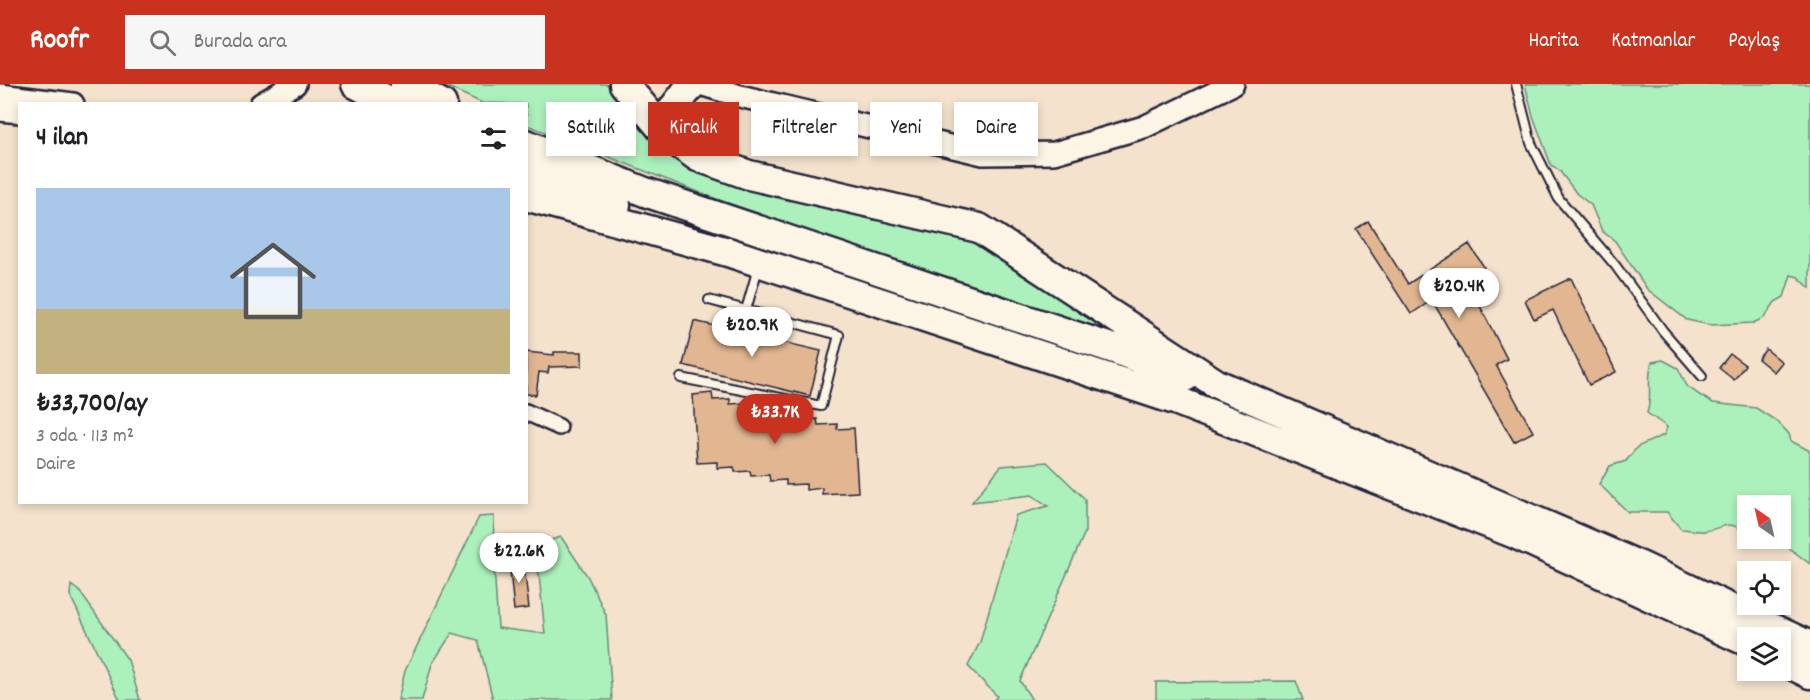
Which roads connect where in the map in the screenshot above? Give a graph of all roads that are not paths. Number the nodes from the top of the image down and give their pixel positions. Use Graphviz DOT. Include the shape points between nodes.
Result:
graph roads {
  1 [pos="295,84"];
  2 [pos="356,84"];
  3 [pos="405,84"];
  4 [pos="624,84"];
  5 [pos="692,84"];
  6 [pos="700,84"];
  7 [pos="1233,84"];
  8 [pos="1516,84"];
  9 [pos="0,95"];
  10 [pos="57,102"];
  11 [pos="264,102"];
  12 [pos="391,102"];
  13 [pos="439,102"];
  14 [pos="678,102"];
  15 [pos="0,110"];
  16 [pos="18,112"];
  17 [pos="648,112"];
  18 [pos="528,145"];
  19 [pos="697,156"];
  20 [pos="528,167"];
  21 [pos="528,197"];
  22 [pos="728,252"];
  23 [pos="759,262"];
  24 [pos="709,300"];
  25 [pos="746,310"];
  26 [pos="1702,376"];
  27 [pos="681,378"];
  28 [pos="528,413"];
  29 [pos="559,427"];
  30 [pos="1412,469"];
  31 [pos="1737,637"];
  32 [pos="1810,646"];
  33 [pos="1791,664"];
  34 [pos="1810,674"];
  1 -- 11 [label="street"];
  2 -- 12 [label="highway"];
  3 -- 13 [label="highway"];
  4 -- 17 [label="highway"];
  5 -- 14 [label="highway"];
  6 -- 7 [label="street" via="995,154 1054,153 1144,127"];
  8 -- 26 [label="lane" via="1531,143 1558,199"];
  9 -- 10 [label="street"];
  15 -- 16 [label="street"];
  18 -- 30 [label="highway" via="645,192 1120,351"];
  19 -- 30 [label="highway" via="749,175 979,228 1217,384"];
  20 -- 22 [label="highway"];
  21 -- 22 [label="highway"];
  22 -- 23 [label="highway"];
  23 -- 25 [label="lane"];
  23 -- 31 [label="highway" via="1174,400 1515,534"];
  24 -- 25 [label="lane"];
  25 -- 27 [label="lane" via="839,334 821,406"];
  28 -- 29 [label="street"];
  30 -- 32 [label="highway" via="1638,565"];
  33 -- 34 [label="highway"];
}
